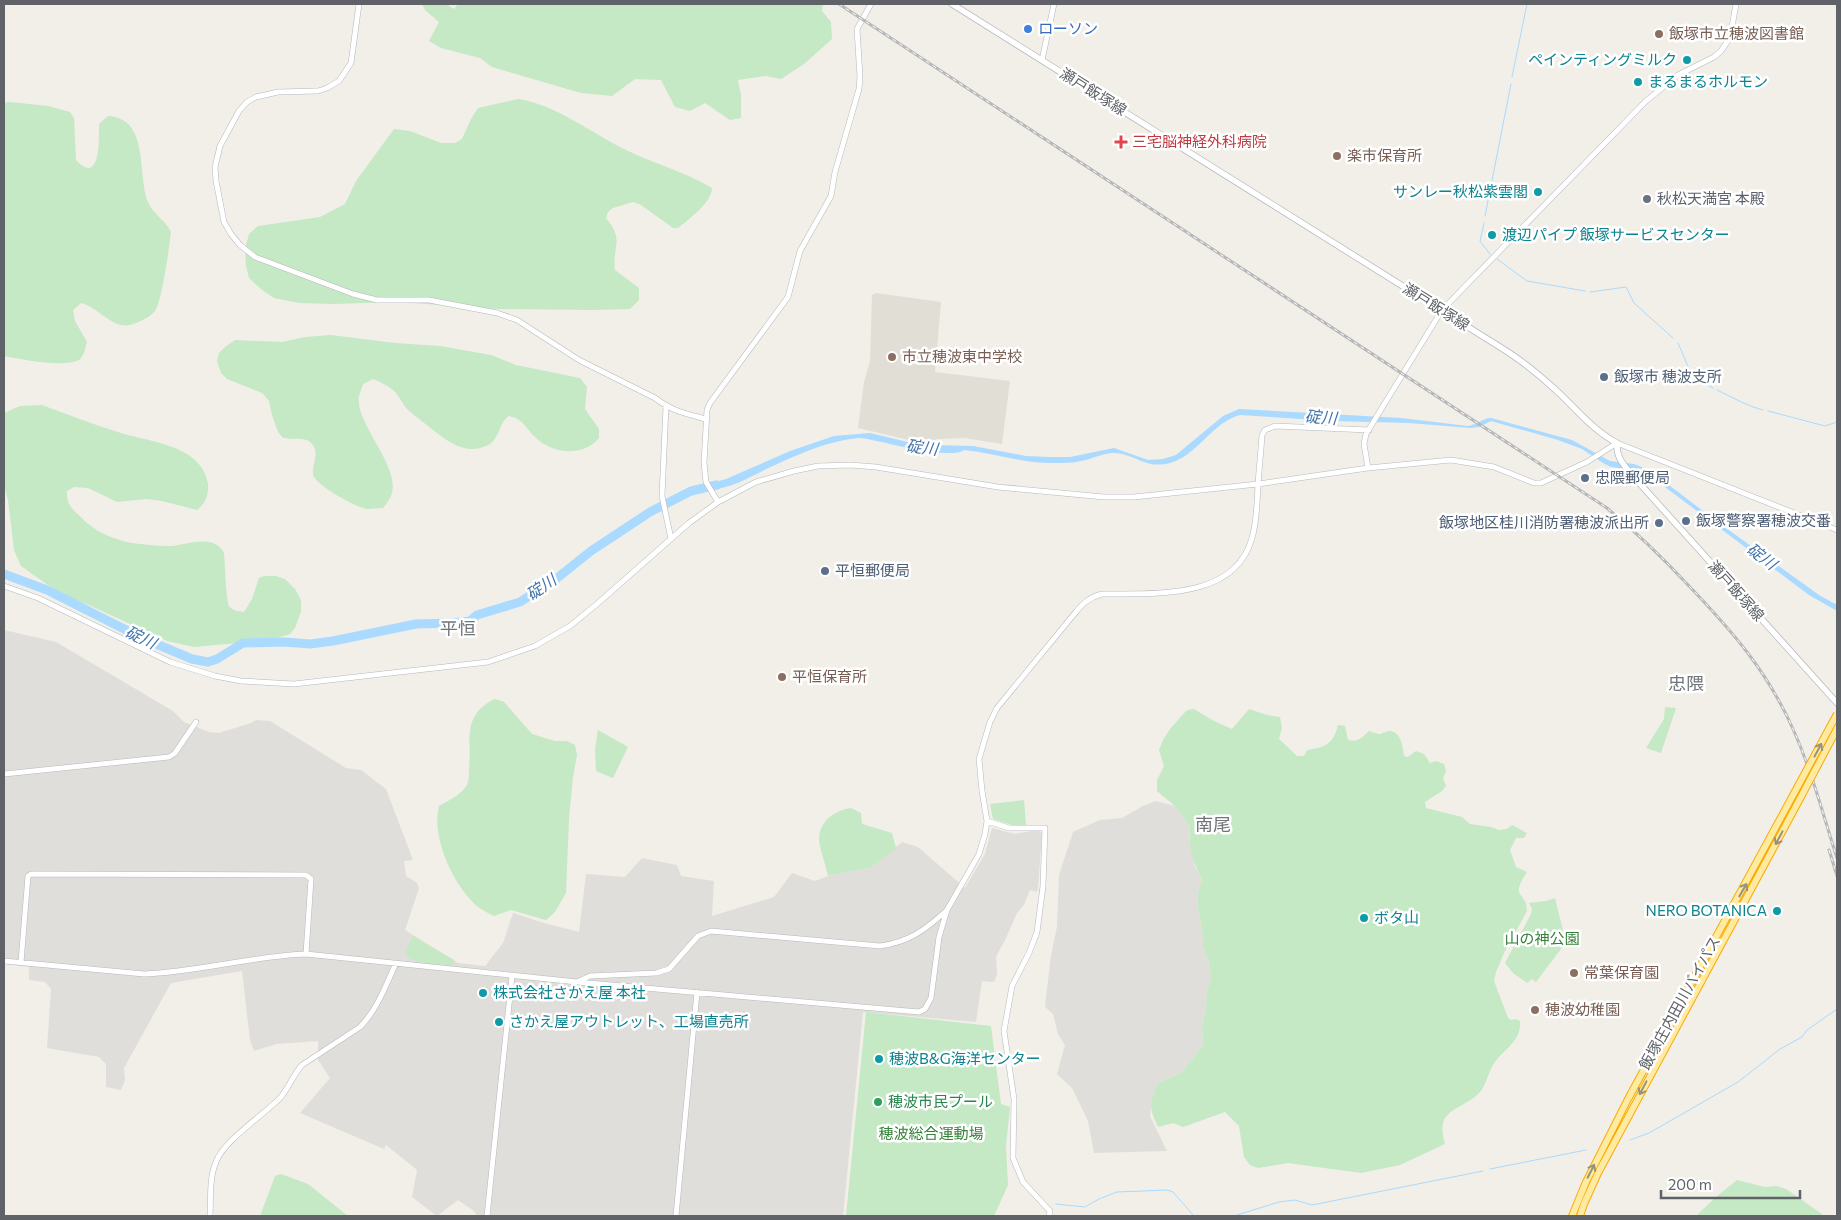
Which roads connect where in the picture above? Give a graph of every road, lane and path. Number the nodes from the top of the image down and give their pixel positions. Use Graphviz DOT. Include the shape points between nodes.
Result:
graph roads {
  1 [pos="359,4"];
  2 [pos="871,4"];
  3 [pos="952,4"];
  4 [pos="1054,4"];
  5 [pos="1736,4"];
  6 [pos="1042,60"];
  7 [pos="1442,310"];
  8 [pos="666,406"];
  9 [pos="706,419"];
  10 [pos="1369,430"];
  11 [pos="1617,443"];
  12 [pos="1368,468"];
  13 [pos="1258,484"];
  14 [pos="718,502"];
  15 [pos="1837,530"];
  16 [pos="671,539"];
  17 [pos="4,586"];
  18 [pos="1837,703"];
  19 [pos="1837,714"];
  20 [pos="196,722"];
  21 [pos="1837,729"];
  22 [pos="4,774"];
  23 [pos="987,821"];
  24 [pos="947,910"];
  25 [pos="306,954"];
  26 [pos="4,961"];
  27 [pos="21,962"];
  28 [pos="396,963"];
  29 [pos="512,976"];
  30 [pos="577,982"];
  31 [pos="698,992"];
  32 [pos="210,1216"];
  33 [pos="487,1216"];
  34 [pos="676,1216"];
  35 [pos="1049,1216"];
  36 [pos="1572,1216"];
  37 [pos="1580,1216"];
  1 -- 8 [label="street" via="350,64 339,81 318,91 278,92 256,97 239,111 220,146 215,167 224,222 231,234 255,257 353,294 377,300 429,300 517,320 580,360"];
  2 -- 9 [label="street" via="857,29 859,89 831,196 800,251 788,297 710,402"];
  3 -- 6 [label="main road, 瀬戸飯塚線"];
  4 -- 6 [label="street"];
  5 -- 7 [label="street" via="1730,38 1721,51 1678,75 1646,101"];
  6 -- 7 [label="main road, 瀬戸飯塚線"];
  7 -- 10 [label="street"];
  7 -- 11 [label="main road, 瀬戸飯塚線" via="1527,365 1595,429"];
  8 -- 9 [label="street"];
  8 -- 16 [label="street" via="662,496"];
  9 -- 14 [label="street" via="706,482"];
  10 -- 12 [label="street" via="1364,444"];
  10 -- 13 [label="street" via="1270,427 1262,435"];
  11 -- 12 [label="street" via="1587,462 1541,483 1494,467 1451,460"];
  11 -- 15 [label="street"];
  11 -- 18 [label="main road, 瀬戸飯塚線" via="1619,459 1633,476"];
  12 -- 13 [label="street"];
  13 -- 14 [label="street" via="1134,497 1104,497 998,487 876,467 838,465 776,476"];
  13 -- 23 [label="street" via="1252,538 1246,554 1234,569 1209,583 1176,592 1093,596 997,708 979,759"];
  14 -- 16 [label="street"];
  16 -- 17 [label="street" via="577,620 535,646 488,662 294,684 241,681 179,665 38,598"];
  36 -- 19 [label="highway, 飯塚庄内田川バイパス, one-way, bridge" via="1632,1092"];
  20 -- 22 [label="street" via="169,757"];
  21 -- 37 [label="highway, 飯塚庄内田川バイパス, one-way, bridge" via="1602,1165"];
  23 -- 24 [label="street" via="979,854"];
  23 -- 35 [label="street" via="1009,828 1045,828 1037,932 1012,986 1004,1031 1014,1099 1013,1158 1023,1182 1050,1211"];
  24 -- 30 [label="street" via="911,938 880,946 705,932 669,969 656,973 590,976"];
  24 -- 31 [label="street" via="939,937 931,998 925,1009 919,1012"];
  25 -- 27 [label="street" via="144,974"];
  25 -- 27 [label="street" via="311,879 306,875 31,874 28,876"];
  25 -- 28 [label="street"];
  26 -- 27 [label="street"];
  28 -- 29 [label="street"];
  28 -- 32 [label="street" via="366,1022 302,1065 281,1096 224,1149 213,1174"];
  29 -- 30 [label="street"];
  29 -- 33 [label="street"];
  30 -- 31 [label="street"];
  31 -- 34 [label="street"];
}
